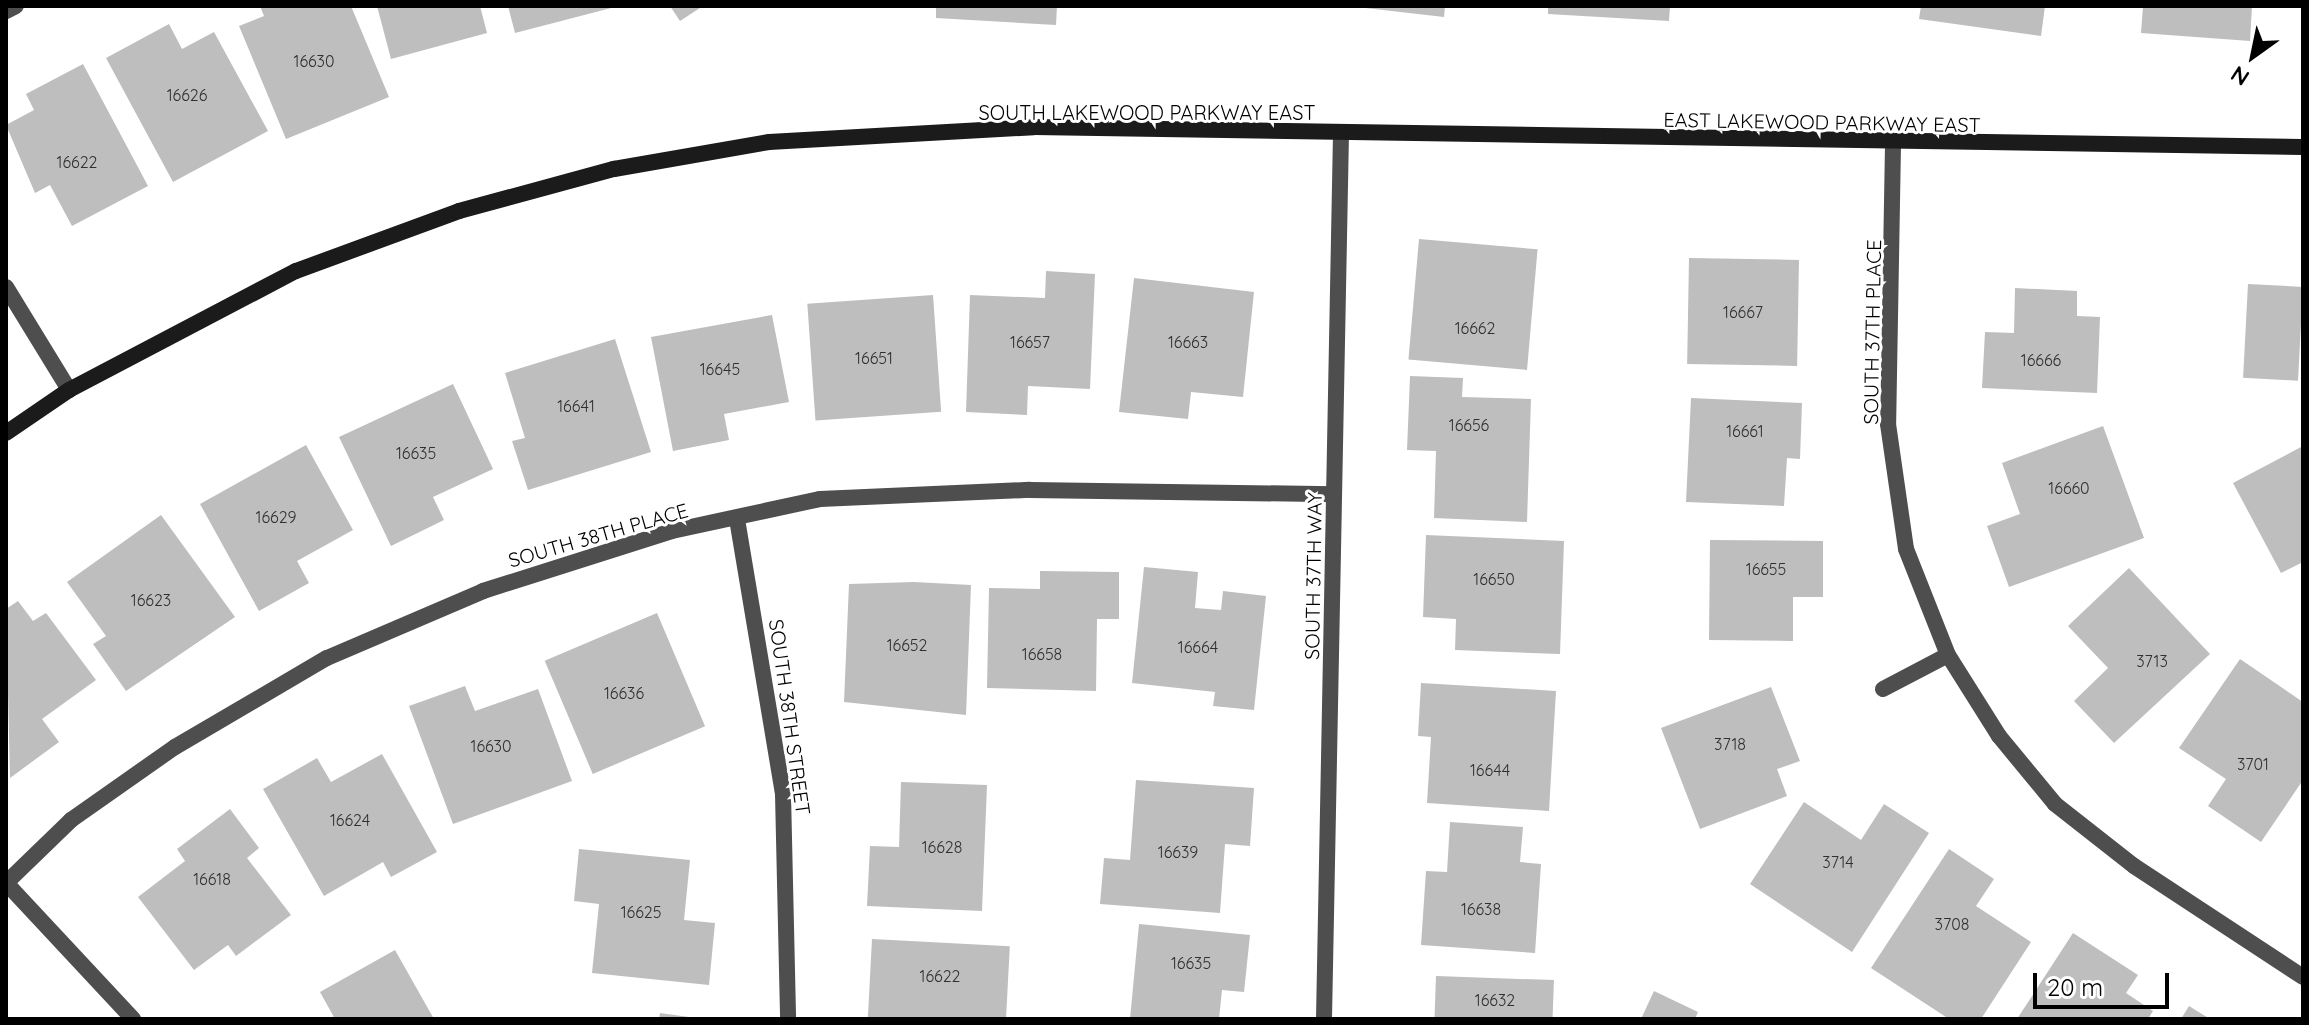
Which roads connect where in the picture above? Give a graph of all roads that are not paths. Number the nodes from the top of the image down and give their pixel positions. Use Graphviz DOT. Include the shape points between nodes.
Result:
graph roads {
  1 [pos="16,6"];
  2 [pos="6,11"];
  3 [pos="1341,134"];
  4 [pos="1893,145"];
  5 [pos="2303,147"];
  6 [pos="6,287"];
  7 [pos="69,390"];
  8 [pos="6,433"];
  9 [pos="1334,494"];
  10 [pos="737,519"];
  11 [pos="1948,655"];
  12 [pos="1883,689"];
  13 [pos="6,883"];
  14 [pos="2303,977"];
  15 [pos="133,1019"];
  16 [pos="788,1019"];
  17 [pos="1324,1019"];
  1 -- 2 [label="street"];
  3 -- 4 [label="street, EAST LAKEWOOD PARKWAY EAST"];
  3 -- 7 [label="street, SOUTH LAKEWOOD PARKWAY EAST" via="1034,127 769,142 614,169 459,211 296,271"];
  3 -- 9 [label="street, SOUTH 37TH WAY"];
  4 -- 5 [label="street, EAST LAKEWOOD PARKWAY EAST"];
  4 -- 11 [label="street, SOUTH 37TH PLACE" via="1888,424 1906,549"];
  6 -- 7 [label="street"];
  7 -- 8 [label="street, SOUTH LAKEWOOD PARKWAY EAST"];
  9 -- 10 [label="street, SOUTH 38TH PLACE" via="1030,490 820,499"];
  9 -- 17 [label="street, SOUTH 37TH WAY"];
  10 -- 13 [label="street, SOUTH 38TH PLACE" via="672,531 483,591 327,658 162,756 71,820"];
  10 -- 16 [label="street, SOUTH 38TH STREET" via="783,794"];
  11 -- 12 [label="street"];
  11 -- 14 [label="street, SOUTH 37TH PLACE" via="1999,736 2055,804 2134,866"];
  13 -- 15 [label="street"];
}
